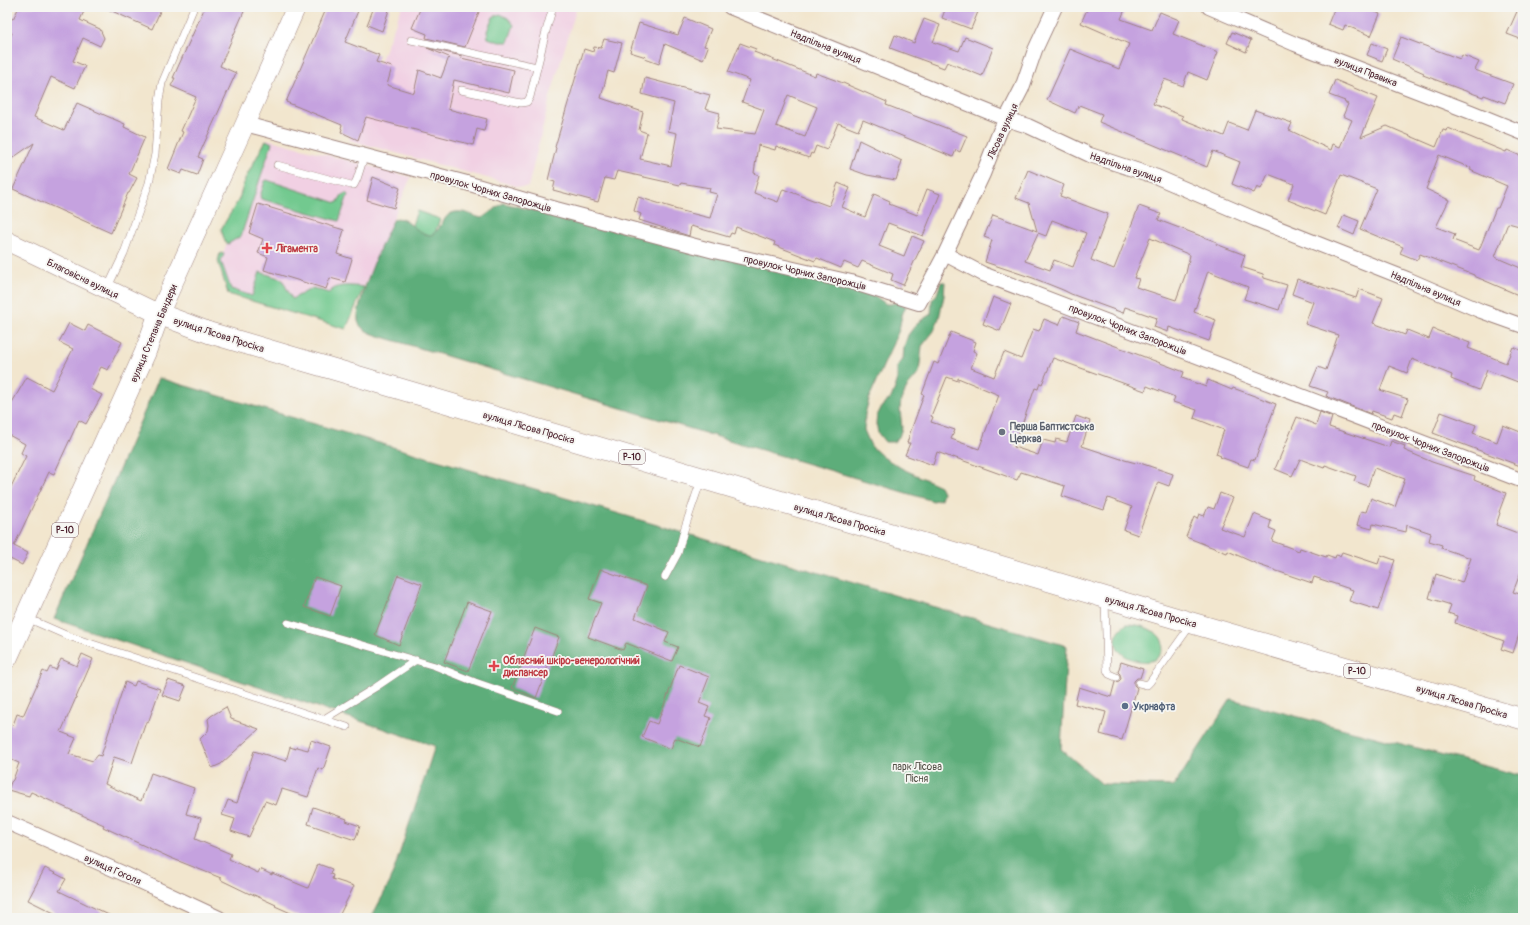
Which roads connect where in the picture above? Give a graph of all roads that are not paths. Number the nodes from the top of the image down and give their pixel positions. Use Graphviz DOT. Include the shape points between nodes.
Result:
graph roads {
  1 [pos="194,7"];
  2 [pos="296,7"];
  3 [pos="553,7"];
  4 [pos="730,7"];
  5 [pos="1055,7"];
  6 [pos="1209,7"];
  7 [pos="411,40"];
  8 [pos="537,67"];
  9 [pos="461,90"];
  10 [pos="1006,119"];
  11 [pos="245,124"];
  12 [pos="1523,134"];
  13 [pos="364,157"];
  14 [pos="277,165"];
  15 [pos="7,241"];
  16 [pos="944,254"];
  17 [pos="107,289"];
  18 [pos="159,314"];
  19 [pos="1523,326"];
  20 [pos="702,478"];
  21 [pos="1523,481"];
  22 [pos="665,577"];
  23 [pos="1105,598"];
  24 [pos="25,618"];
  25 [pos="288,623"];
  26 [pos="1192,623"];
  27 [pos="7,658"];
  28 [pos="416,660"];
  29 [pos="1116,677"];
  30 [pos="1139,683"];
  31 [pos="558,711"];
  32 [pos="324,719"];
  33 [pos="1523,719"];
  34 [pos="347,727"];
  35 [pos="7,822"];
  36 [pos="219,918"];
  1 -- 17 [label="lane" via="162,83 155,154 149,183 124,253"];
  2 -- 11 [label="main road, вулиця Степана Бандери"];
  3 -- 8 [label="lane"];
  4 -- 10 [label="street, Надпільна вулиця"];
  5 -- 10 [label="street, Лісова вулиця" via="1033,55 1022,88"];
  6 -- 12 [label="street, вулиця Правика"];
  7 -- 8 [label="lane"];
  8 -- 9 [label="lane" via="529,100 524,103"];
  10 -- 16 [label="street, Лісова вулиця" via="983,174"];
  10 -- 19 [label="street, Надпільна вулиця" via="1028,126 1090,155 1157,177"];
  11 -- 13 [label="street, провулок Чорних Запорожців"];
  11 -- 18 [label="main road, вулиця Степана Бандери"];
  13 -- 14 [label="lane" via="354,185"];
  13 -- 16 [label="street, провулок Чорних Запорожців" via="714,251 851,282 919,303"];
  15 -- 17 [label="main road, Благовісна вулиця"];
  16 -- 21 [label="street, провулок Чорних Запорожців" via="983,274"];
  17 -- 18 [label="main road, Благовісна вулиця"];
  18 -- 20 [label="main road, вулиця Лісова Просіка / Р-10" via="210,333"];
  18 -- 24 [label="main road, вулиця Степана Бандери / Р-10" via="145,352"];
  20 -- 22 [label="lane" via="678,554"];
  20 -- 23 [label="main road, вулиця Лісова Просіка / Р-10"];
  23 -- 26 [label="main road, вулиця Лісова Просіка / Р-10"];
  23 -- 29 [label="lane" via="1108,670 1109,674"];
  24 -- 27 [label="main road, вулиця Степана Бандери / Р-10"];
  24 -- 32 [label="lane" via="68,636"];
  25 -- 28 [label="lane"];
  26 -- 30 [label="lane" via="1150,682 1147,685"];
  26 -- 33 [label="main road, вулиця Лісова Просіка / Р-10"];
  28 -- 31 [label="lane"];
  28 -- 32 [label="lane"];
  32 -- 34 [label="lane"];
  35 -- 36 [label="street, вулиця Гоголя"];
}
